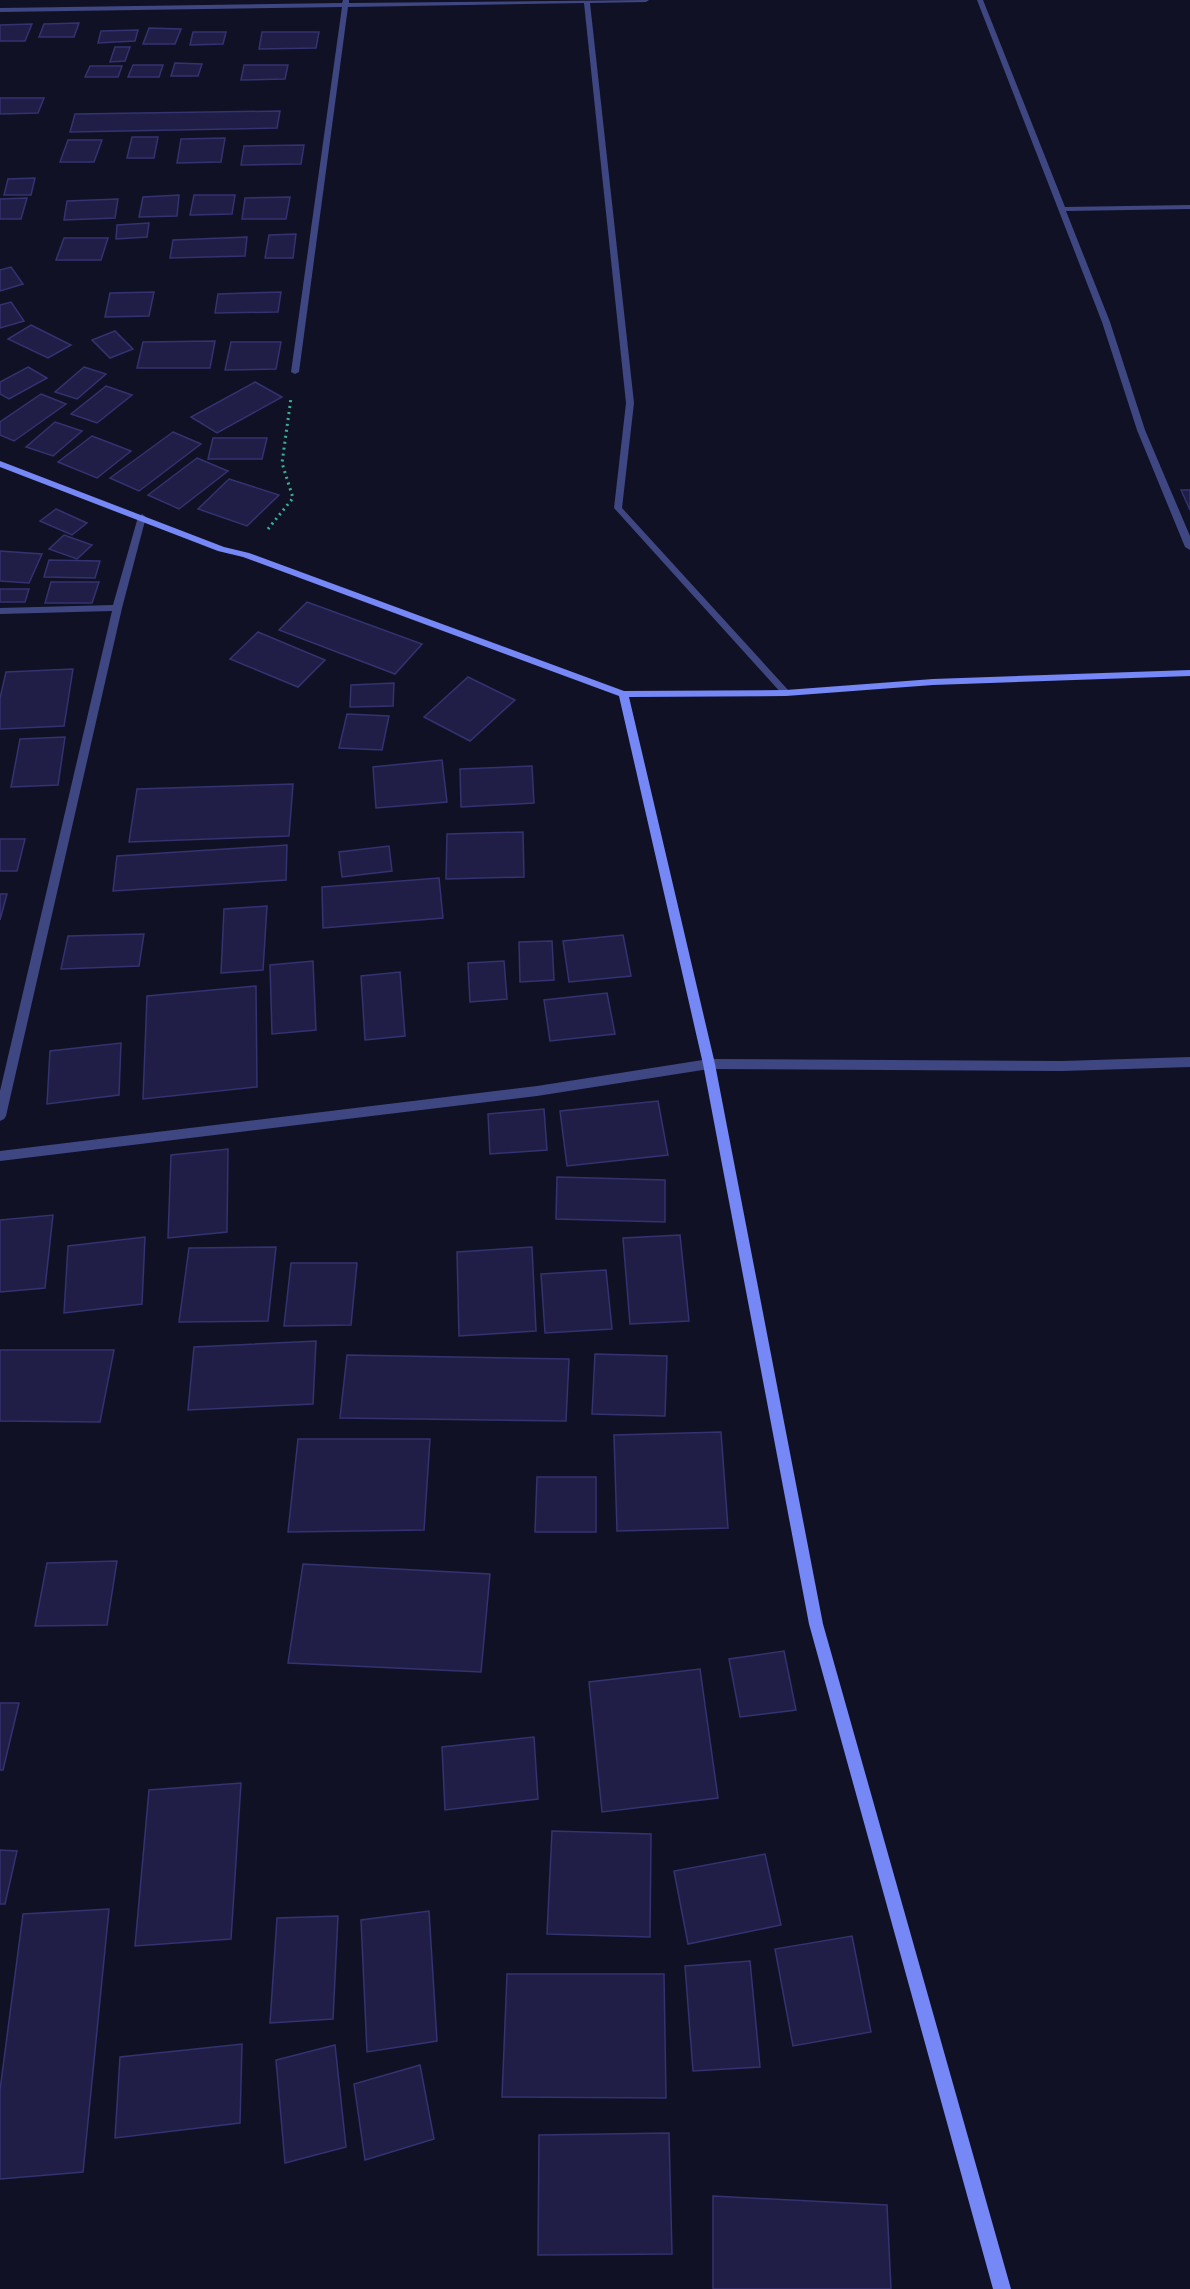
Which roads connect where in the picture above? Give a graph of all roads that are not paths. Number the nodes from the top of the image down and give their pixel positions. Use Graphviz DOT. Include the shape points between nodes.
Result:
graph roads {
  1 [pos="587,0"];
  2 [pos="646,0"];
  3 [pos="980,0"];
  4 [pos="346,3"];
  5 [pos="0,10"];
  6 [pos="1190,207"];
  7 [pos="1062,209"];
  8 [pos="295,372"];
  9 [pos="0,464"];
  10 [pos="142,517"];
  11 [pos="1190,548"];
  12 [pos="117,608"];
  13 [pos="0,611"];
  14 [pos="1190,673"];
  15 [pos="786,693"];
  16 [pos="623,694"];
  17 [pos="1190,1062"];
  18 [pos="709,1064"];
  19 [pos="0,1116"];
  20 [pos="0,1156"];
  21 [pos="1002,2289"];
  1 -- 2 [label="street"];
  1 -- 4 [label="street"];
  1 -- 15 [label="street" via="630,403 618,508"];
  3 -- 7 [label="street"];
  4 -- 5 [label="street"];
  4 -- 8 [label="street"];
  6 -- 7 [label="street"];
  7 -- 11 [label="street" via="1106,322 1141,430"];
  9 -- 10 [label="street"];
  10 -- 12 [label="street"];
  10 -- 16 [label="street" via="220,549 246,555"];
  12 -- 13 [label="street"];
  12 -- 19 [label="street"];
  14 -- 15 [label="street" via="933,682"];
  15 -- 16 [label="street"];
  16 -- 18 [label="street"];
  17 -- 18 [label="street" via="1062,1066"];
  18 -- 20 [label="street" via="537,1091"];
  18 -- 21 [label="street" via="816,1624"];
}
